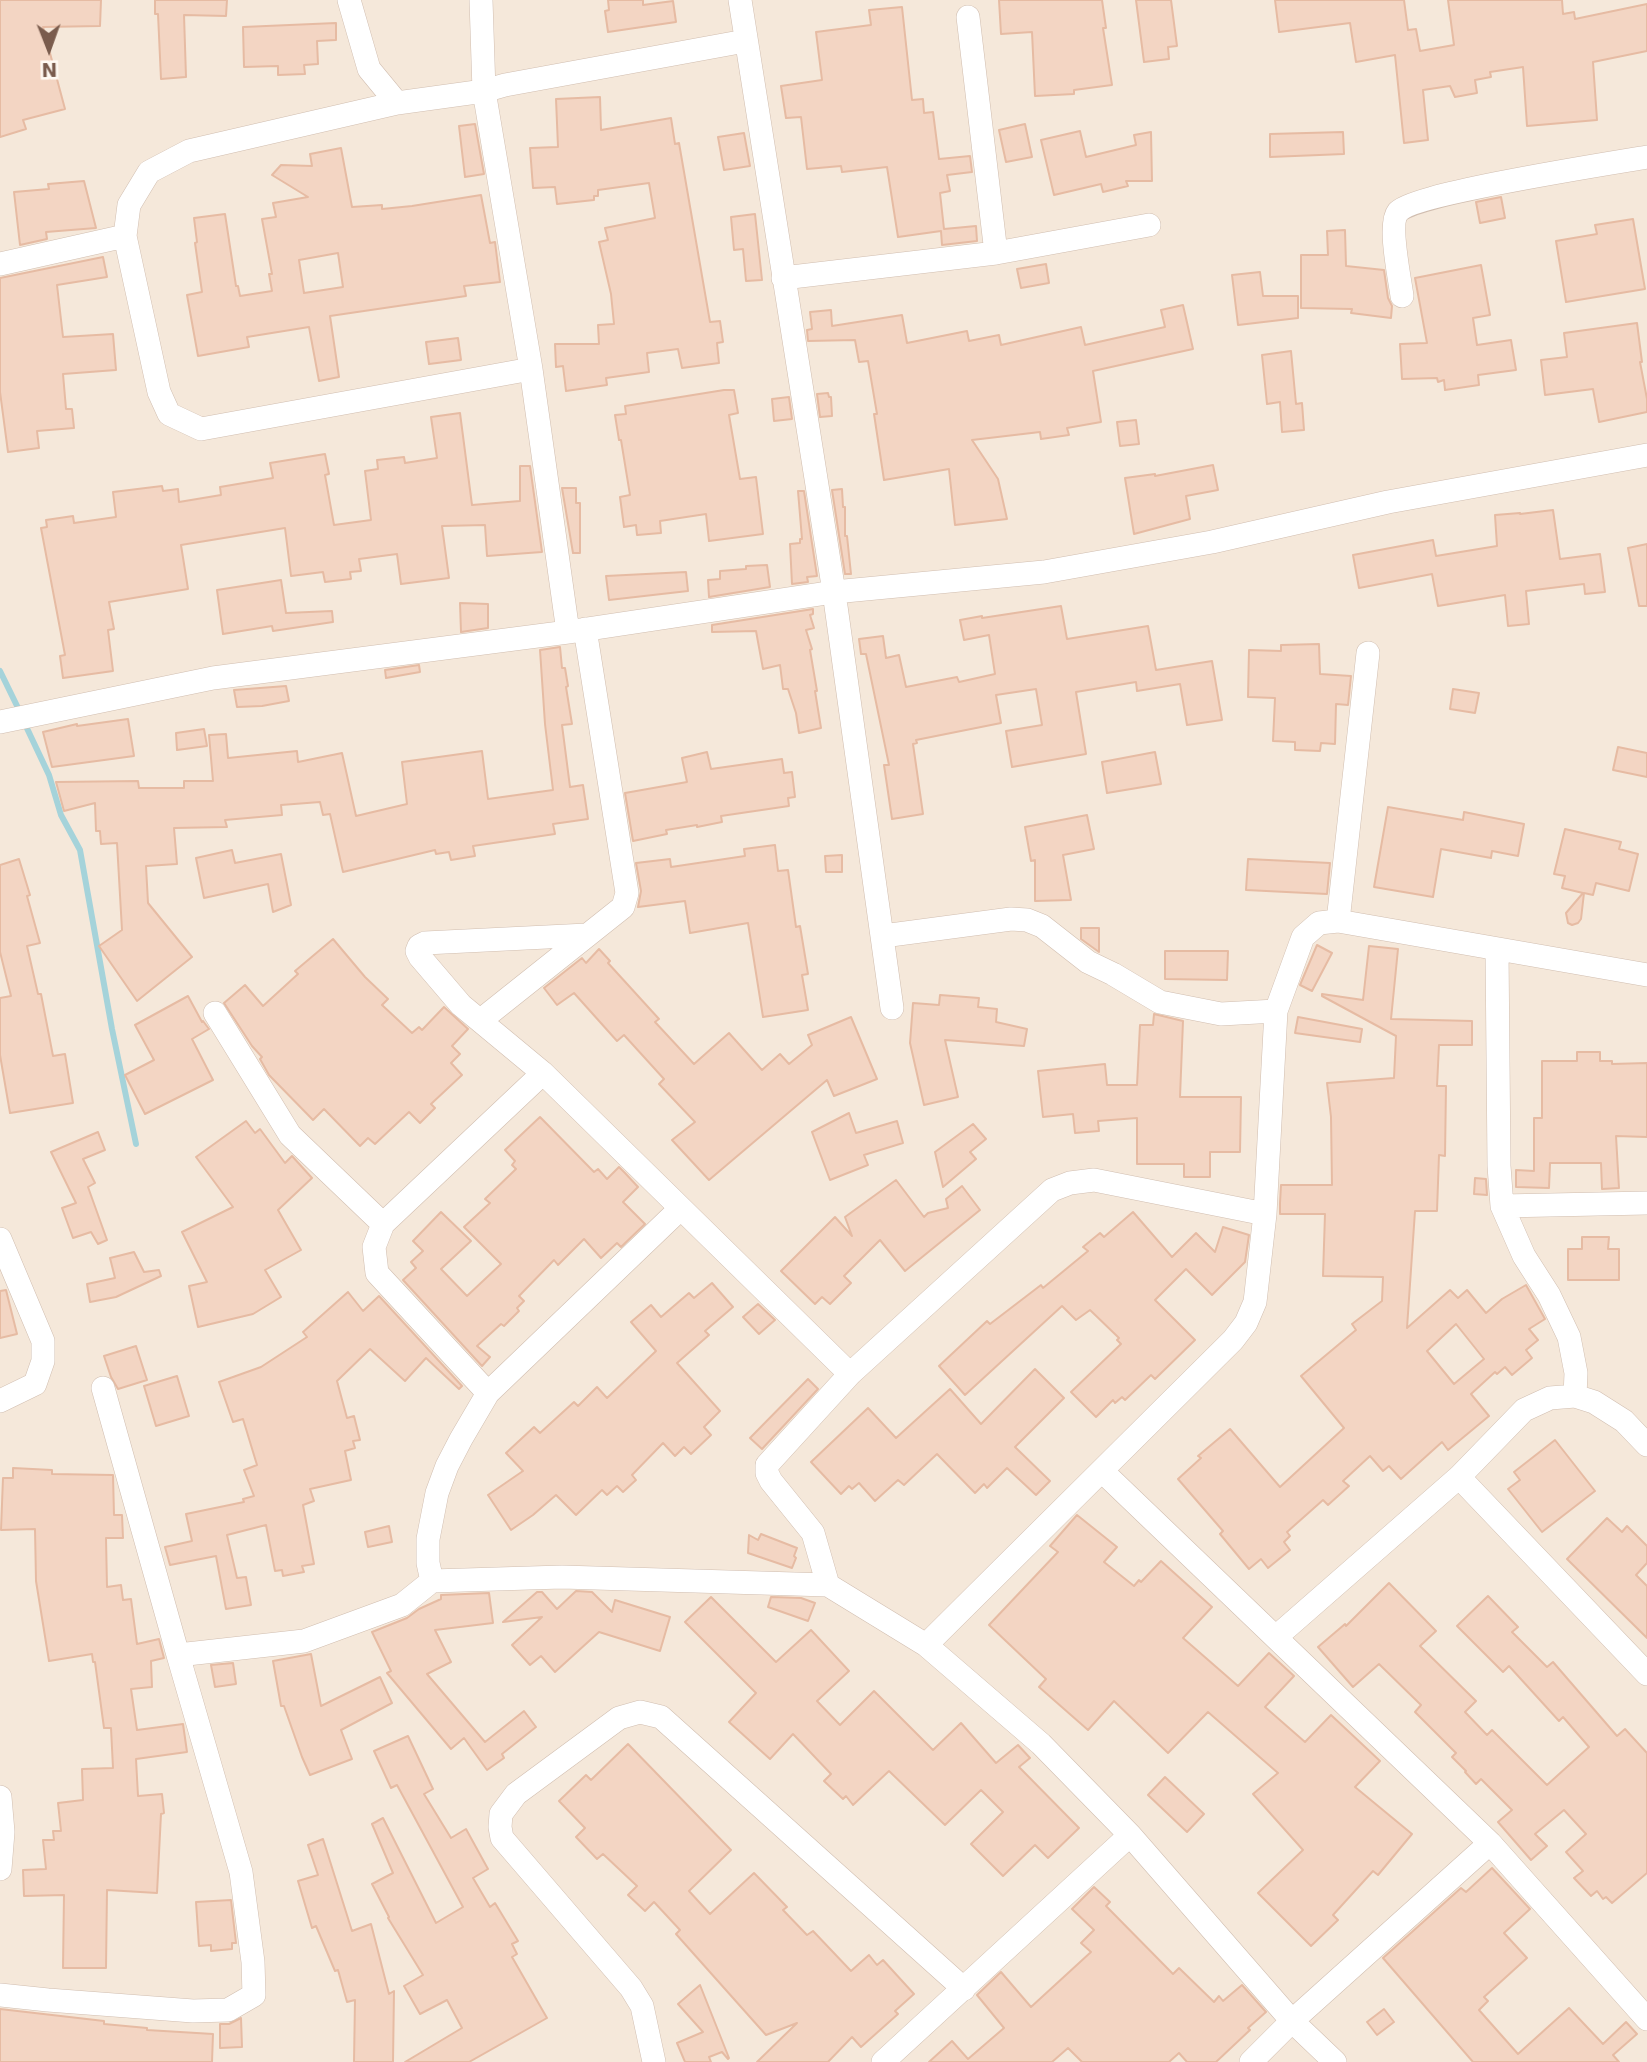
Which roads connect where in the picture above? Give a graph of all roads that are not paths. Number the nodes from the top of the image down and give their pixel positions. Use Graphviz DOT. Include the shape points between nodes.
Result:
graph roads {
  1 [pos="349,0"];
  2 [pos="481,0"];
  3 [pos="740,0"];
  4 [pos="968,17"];
  5 [pos="746,41"];
  6 [pos="484,91"];
  7 [pos="397,103"];
  8 [pos="1647,157"];
  9 [pos="1149,225"];
  10 [pos="125,236"];
  11 [pos="996,253"];
  12 [pos="0,264"];
  13 [pos="783,278"];
  14 [pos="1402,296"];
  15 [pos="531,369"];
  16 [pos="1647,455"];
  17 [pos="834,592"];
  18 [pos="577,631"];
  19 [pos="1368,653"];
  20 [pos="5,721"];
  21 [pos="1338,921"];
  22 [pos="587,935"];
  23 [pos="883,936"];
  24 [pos="1497,950"];
  25 [pos="1647,975"];
  26 [pos="892,1008"];
  27 [pos="1276,1011"];
  28 [pos="215,1013"];
  29 [pos="481,1020"];
  30 [pos="543,1073"];
  31 [pos="1647,1203"];
  32 [pos="1502,1206"];
  33 [pos="680,1209"];
  34 [pos="1265,1214"];
  35 [pos="383,1224"];
  36 [pos="0,1240"];
  37 [pos="850,1374"];
  38 [pos="103,1388"];
  39 [pos="488,1393"];
  40 [pos="1575,1396"];
  41 [pos="0,1401"];
  42 [pos="1647,1445"];
  43 [pos="1102,1471"];
  44 [pos="1459,1477"];
  45 [pos="432,1581"];
  46 [pos="828,1585"];
  47 [pos="1276,1637"];
  48 [pos="926,1645"];
  49 [pos="178,1655"];
  50 [pos="1647,1674"];
  51 [pos="0,1797"];
  52 [pos="2,1832"];
  53 [pos="1130,1835"];
  54 [pos="1490,1843"];
  55 [pos="0,1869"];
  56 [pos="964,1989"];
  57 [pos="0,1995"];
  58 [pos="1647,2019"];
  59 [pos="1292,2021"];
  60 [pos="654,2062"];
  61 [pos="883,2062"];
  62 [pos="1251,2062"];
  63 [pos="1335,2062"];
  1 -- 7 [label="street" via="369,69"];
  2 -- 6 [label="street"];
  3 -- 5 [label="street"];
  4 -- 11 [label="street"];
  5 -- 6 [label="street"];
  5 -- 13 [label="street"];
  6 -- 7 [label="street"];
  6 -- 15 [label="street"];
  7 -- 10 [label="street" via="189,151 149,172 128,205"];
  8 -- 14 [label="street" via="1409,205 1398,212 1394,224"];
  9 -- 11 [label="street"];
  10 -- 12 [label="street"];
  10 -- 15 [label="street" via="159,392 169,414 201,429"];
  11 -- 13 [label="street"];
  13 -- 17 [label="street"];
  15 -- 18 [label="street"];
  16 -- 17 [label="street" via="1044,572"];
  17 -- 18 [label="street"];
  17 -- 23 [label="street"];
  18 -- 20 [label="street" via="213,678"];
  18 -- 22 [label="street" via="627,893 623,907"];
  19 -- 21 [label="street"];
  21 -- 24 [label="street"];
  21 -- 27 [label="street" via="1319,923 1303,937"];
  22 -- 29 [label="street"];
  22 -- 29 [label="street" via="419,946 419,957 461,1005"];
  23 -- 26 [label="street"];
  23 -- 27 [label="street" via="1027,920 1042,926 1088,962 1160,1002 1221,1014"];
  24 -- 25 [label="street"];
  24 -- 32 [label="street"];
  27 -- 34 [label="street"];
  28 -- 35 [label="street" via="290,1135"];
  29 -- 30 [label="street"];
  30 -- 33 [label="street"];
  30 -- 35 [label="street"];
  31 -- 32 [label="street"];
  32 -- 40 [label="street" via="1569,1337"];
  33 -- 37 [label="street"];
  33 -- 39 [label="street"];
  34 -- 37 [label="street" via="1094,1180 1070,1183 1052,1190"];
  34 -- 43 [label="street" via="1255,1302 1246,1323"];
  35 -- 39 [label="street" via="374,1247 377,1273"];
  36 -- 41 [label="street" via="43,1340 43,1361 35,1384"];
  37 -- 46 [label="street" via="766,1465 771,1481 813,1533"];
  38 -- 49 [label="street"];
  39 -- 45 [label="street" via="437,1493 428,1539"];
  40 -- 42 [label="street" via="1624,1421"];
  40 -- 44 [label="street" via="1550,1398 1524,1410"];
  43 -- 47 [label="street"];
  43 -- 48 [label="street"];
  44 -- 47 [label="street"];
  44 -- 50 [label="street"];
  45 -- 46 [label="street" via="562,1577"];
  45 -- 49 [label="street" via="402,1605 304,1641"];
  46 -- 48 [label="street"];
  47 -- 54 [label="street"];
  48 -- 53 [label="street" via="1041,1744"];
  49 -- 57 [label="street" via="241,1872 254,1995 228,2010 193,2011"];
  51 -- 52 [label="street"];
  52 -- 55 [label="street"];
  53 -- 56 [label="street"];
  53 -- 59 [label="street"];
  54 -- 58 [label="street"];
  54 -- 59 [label="street"];
  56 -- 60 [label="street" via="661,1717 640,1712 619,1718 516,1794 501,1814 500,1827 502,1838 631,1988 642,2006"];
  56 -- 61 [label="street"];
  59 -- 62 [label="street"];
  59 -- 63 [label="street"];
}
